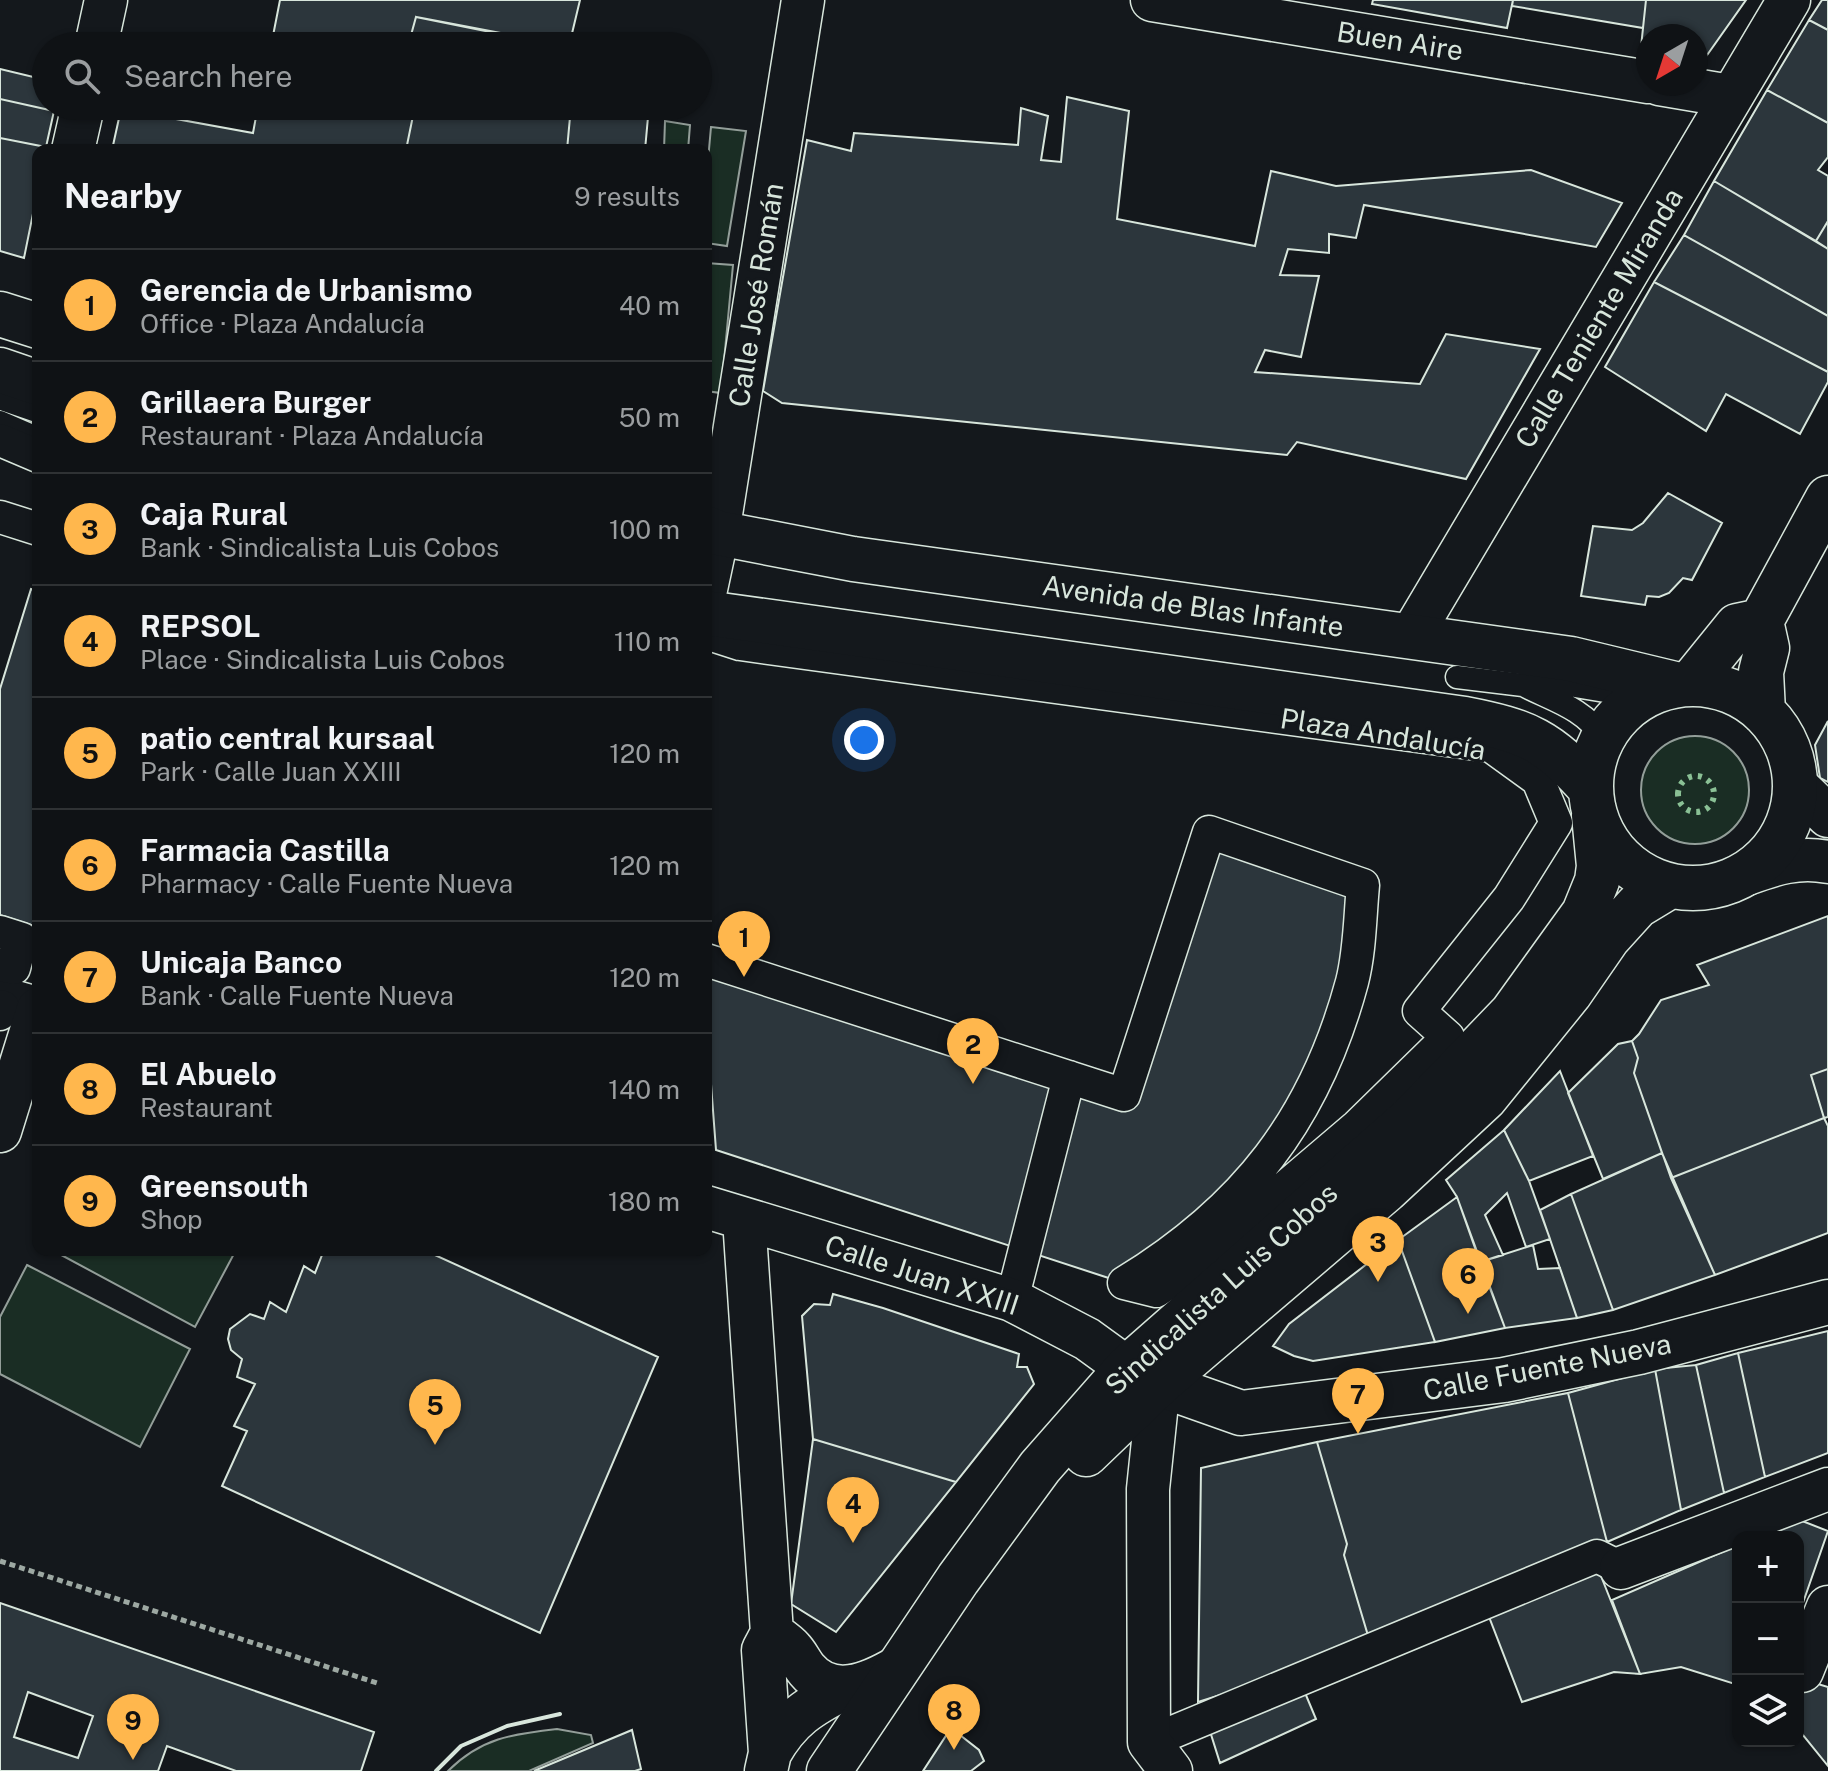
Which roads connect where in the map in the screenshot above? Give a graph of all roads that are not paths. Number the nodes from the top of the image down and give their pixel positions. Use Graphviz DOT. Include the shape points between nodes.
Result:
graph roads {
  1 [pos="106,0"];
  2 [pos="803,0"];
  3 [pos="1152,0"];
  4 [pos="1789,0"];
  5 [pos="99,32"];
  6 [pos="1636,80"];
  7 [pos="1708,92"];
  8 [pos="1730,96"];
  9 [pos="80,120"];
  10 [pos="74,144"];
  11 [pos="0,370"];
  12 [pos="32,381"];
  13 [pos="0,393"];
  14 [pos="0,402"];
  15 [pos="0,422"];
  16 [pos="29,430"];
  17 [pos="1828,498"];
  18 [pos="0,517"];
  19 [pos="32,527"];
  20 [pos="712,530"];
  21 [pos="712,614"];
  22 [pos="1761,621"];
  23 [pos="712,635"];
  24 [pos="1411,636"];
  25 [pos="1457,677"];
  26 [pos="1523,685"];
  27 [pos="1678,686"];
  28 [pos="1763,712"];
  29 [pos="1603,738"];
  30 [pos="1795,784"];
  31 [pos="1593,802"];
  32 [pos="1828,816"];
  33 [pos="1828,862"];
  34 [pos="1747,874"];
  35 [pos="1670,886"];
  36 [pos="0,932"];
  37 [pos="712,962"];
  38 [pos="0,965"];
  39 [pos="0,987"];
  40 [pos="32,996"];
  41 [pos="0,1006"];
  42 [pos="0,1014"];
  43 [pos="32,1028"];
  44 [pos="1069,1077"];
  45 [pos="0,1131"];
  46 [pos="725,1213"];
  47 [pos="1012,1300"];
  48 [pos="1828,1302"];
  49 [pos="1143,1376"];
  50 [pos="1828,1489"];
  51 [pos="1621,1568"];
  52 [pos="1828,1607"];
  53 [pos="772,1633"];
  54 [pos="1804,1666"];
  55 [pos="898,1667"];
  56 [pos="845,1688"];
  57 [pos="1160,1756"];
  58 [pos="768,1762"];
  59 [pos="829,1771"];
  60 [pos="852,1771"];
  1 -- 5 [label="street"];
  2 -- 20 [label="street, Calle José Román"];
  3 -- 6 [label="street, Buen Aire"];
  4 -- 8 [label="street, Calle Teniente Miranda"];
  7 -- 8 [label="street"];
  8 -- 24 [label="street, Calle Teniente Miranda"];
  9 -- 10 [label="street"];
  11 -- 12 [label="main road"];
  13 -- 16 [label="street"];
  14 -- 16 [label="street"];
  15 -- 16 [label="lane"];
  17 -- 22 [label="main road"];
  18 -- 19 [label="street"];
  20 -- 24 [label="main road, Avenida de Blas Infante" via="853,559"];
  21 -- 31 [label="main road" via="1512,728 1567,762"];
  22 -- 27 [label="main road" via="1737,626"];
  22 -- 28 [label="main road" via="1767,648 1761,672"];
  23 -- 44 [label="street, Plaza Andalucía" via="740,644 1491,746 1538,780 1556,823 1509,898 1419,1011 1448,1037 1336,1145 1156,1291 1124,1283 1166,1257 1242,1191 1283,1140 1323,1068 1352,979 1363,885 1209,832 1124,1095"];
  24 -- 27 [label="main road, Avenida de Blas Infante" via="1571,659"];
  25 -- 26 [label="lane"];
  26 -- 27 [label="lane" via="1551,682 1617,693"];
  26 -- 29 [label="lane" via="1586,717"];
  27 -- 28 [label="main road" via="1716,687"];
  27 -- 29 [label="main road" via="1639,699 1618,715"];
  28 -- 30 [label="main road" via="1791,757"];
  29 -- 31 [label="main road" via="1593,763"];
  30 -- 32 [label="street"];
  30 -- 34 [label="main road" via="1784,835"];
  31 -- 35 [label="main road" via="1606,840 1623,861"];
  31 -- 49 [label="main road, Sindicalista Luis Cobos" via="1597,881 1584,913 1512,1013 1411,1118"];
  33 -- 34 [label="street" via="1785,861"];
  34 -- 35 [label="main road" via="1723,885"];
  35 -- 49 [label="main road, Sindicalista Luis Cobos" via="1637,906 1608,938 1485,1098 1374,1200"];
  36 -- 38 [label="street" via="22,939 14,968"];
  37 -- 44 [label="street, Plaza Andalucía"];
  39 -- 40 [label="lane"];
  41 -- 42 [label="street"];
  43 -- 45 [label="street"];
  44 -- 47 [label="street"];
  46 -- 47 [label="street, Calle Juan XXIII"];
  46 -- 53 [label="street"];
  47 -- 49 [label="street, Calle Juan XXIII"];
  48 -- 49 [label="main road, Calle Fuente Nueva" via="1639,1352 1504,1380 1241,1413"];
  49 -- 55 [label="main road, Sindicalista Luis Cobos" via="1040,1467"];
  49 -- 57 [label="street"];
  49 -- 60 [label="main road, Sindicalista Luis Cobos" via="957,1615"];
  50 -- 51 [label="street"];
  51 -- 57 [label="street" via="1597,1556"];
  52 -- 54 [label="street"];
  53 -- 56 [label="street" via="792,1648 817,1680"];
  53 -- 58 [label="street" via="763,1650"];
  55 -- 56 [label="street" via="873,1682"];
  55 -- 59 [label="main road, Sindicalista Luis Cobos"];
  56 -- 58 [label="street" via="784,1729"];
}
